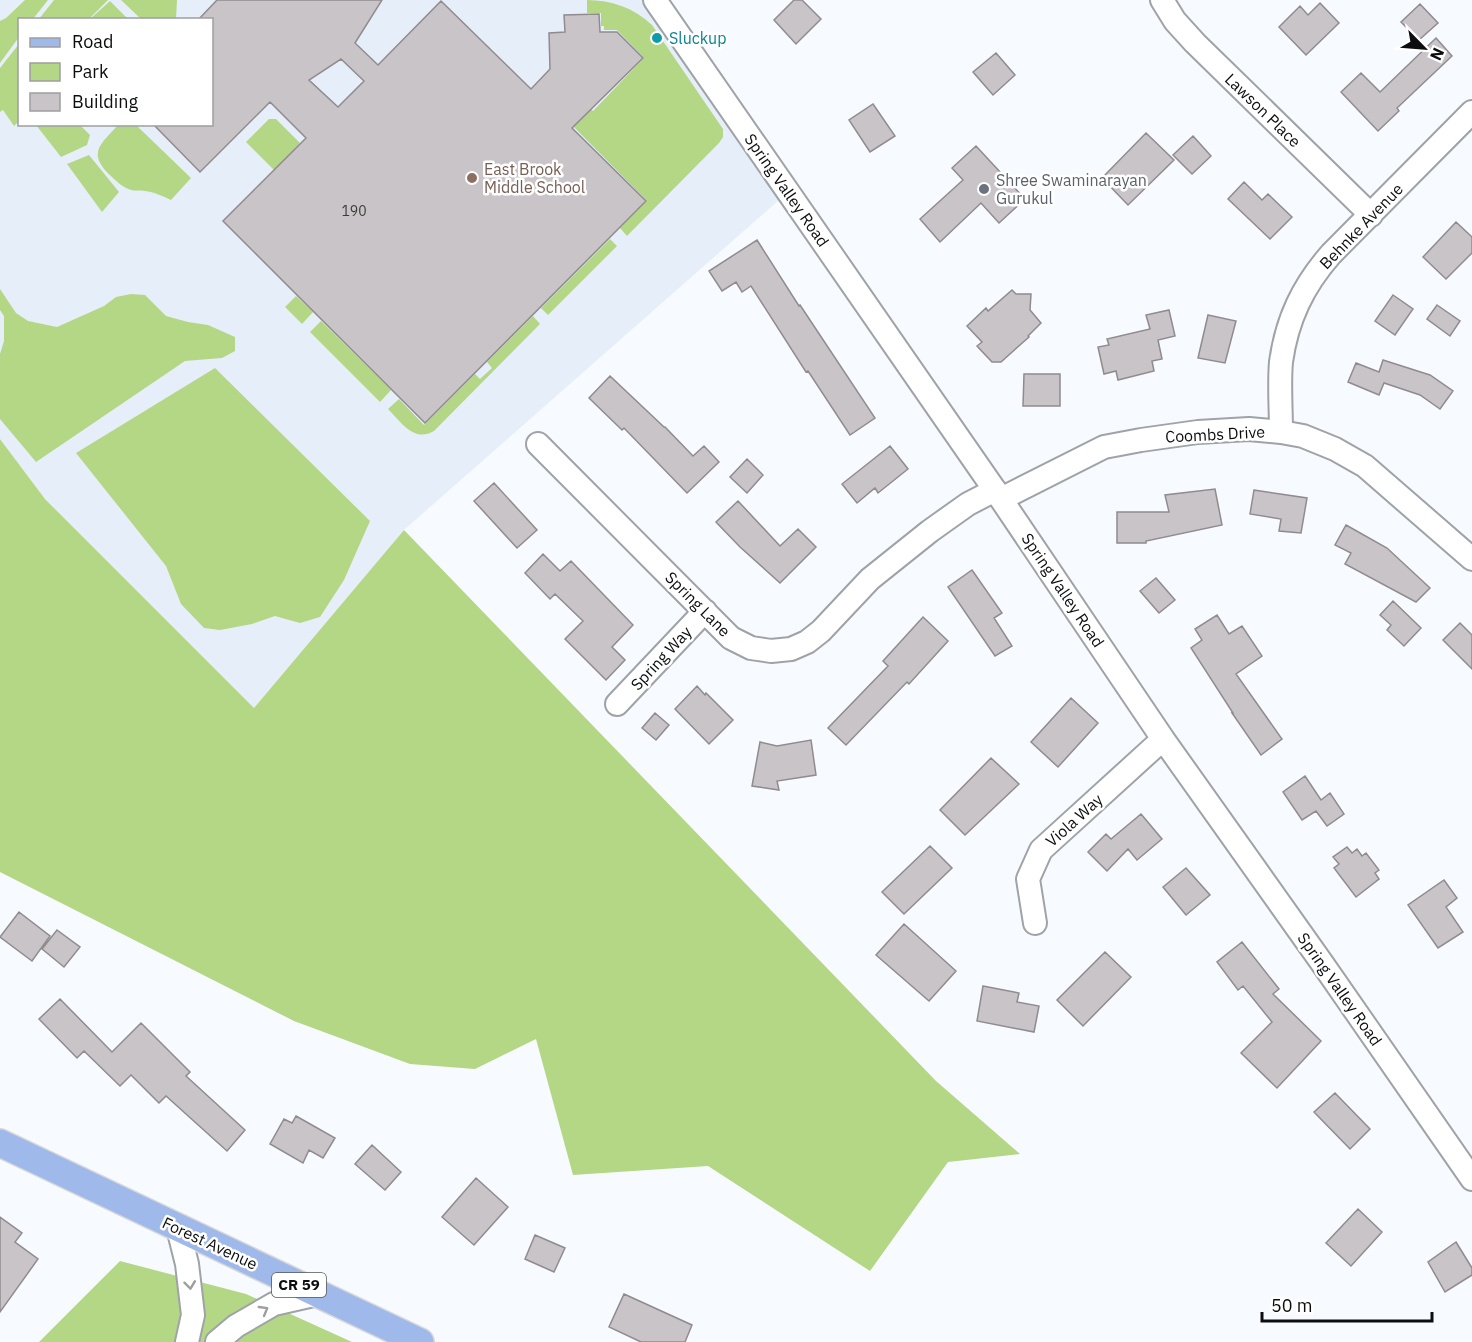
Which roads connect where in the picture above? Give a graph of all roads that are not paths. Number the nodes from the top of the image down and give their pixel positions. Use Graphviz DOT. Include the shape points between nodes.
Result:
graph roads {
  1 [pos="655,0"];
  2 [pos="1162,0"];
  3 [pos="1472,112"];
  4 [pos="1371,215"];
  5 [pos="1281,432"];
  6 [pos="538,444"];
  7 [pos="998,495"];
  8 [pos="1472,558"];
  9 [pos="705,611"];
  10 [pos="617,704"];
  11 [pos="1163,739"];
  12 [pos="1035,923"];
  13 [pos="0,1143"];
  14 [pos="1472,1179"];
  15 [pos="178,1228"];
  16 [pos="318,1294"];
  17 [pos="187,1342"];
  18 [pos="217,1342"];
  19 [pos="420,1342"];
  1 -- 7 [label="street, Spring Valley Road"];
  2 -- 4 [label="street, Lawson Place" via="1195,44"];
  3 -- 4 [label="street, Behnke Avenue"];
  4 -- 5 [label="street, Behnke Avenue" via="1318,269 1299,300 1288,328 1281,364"];
  5 -- 7 [label="street, Coombs Drive" via="1198,432 1104,447"];
  5 -- 8 [label="street, Coombs Drive" via="1303,436 1365,466"];
  6 -- 9 [label="street, Spring Lane"];
  7 -- 9 [label="street, Spring Lane" via="968,504 930,531 870,579 821,631 791,649 751,648 731,638"];
  7 -- 11 [label="street, Spring Valley Road"];
  9 -- 10 [label="street, Spring Way"];
  11 -- 12 [label="street, Viola Way" via="1041,850 1028,879"];
  11 -- 14 [label="street, Spring Valley Road"];
  13 -- 15 [label="main road, Forest Avenue / CR 59"];
  15 -- 16 [label="main road, Forest Avenue / CR 59"];
  15 -- 17 [label="street, one-way" via="194,1315"];
  18 -- 16 [label="street, one-way" via="274,1304"];
  16 -- 19 [label="main road, Forest Avenue / CR 59"];
}
